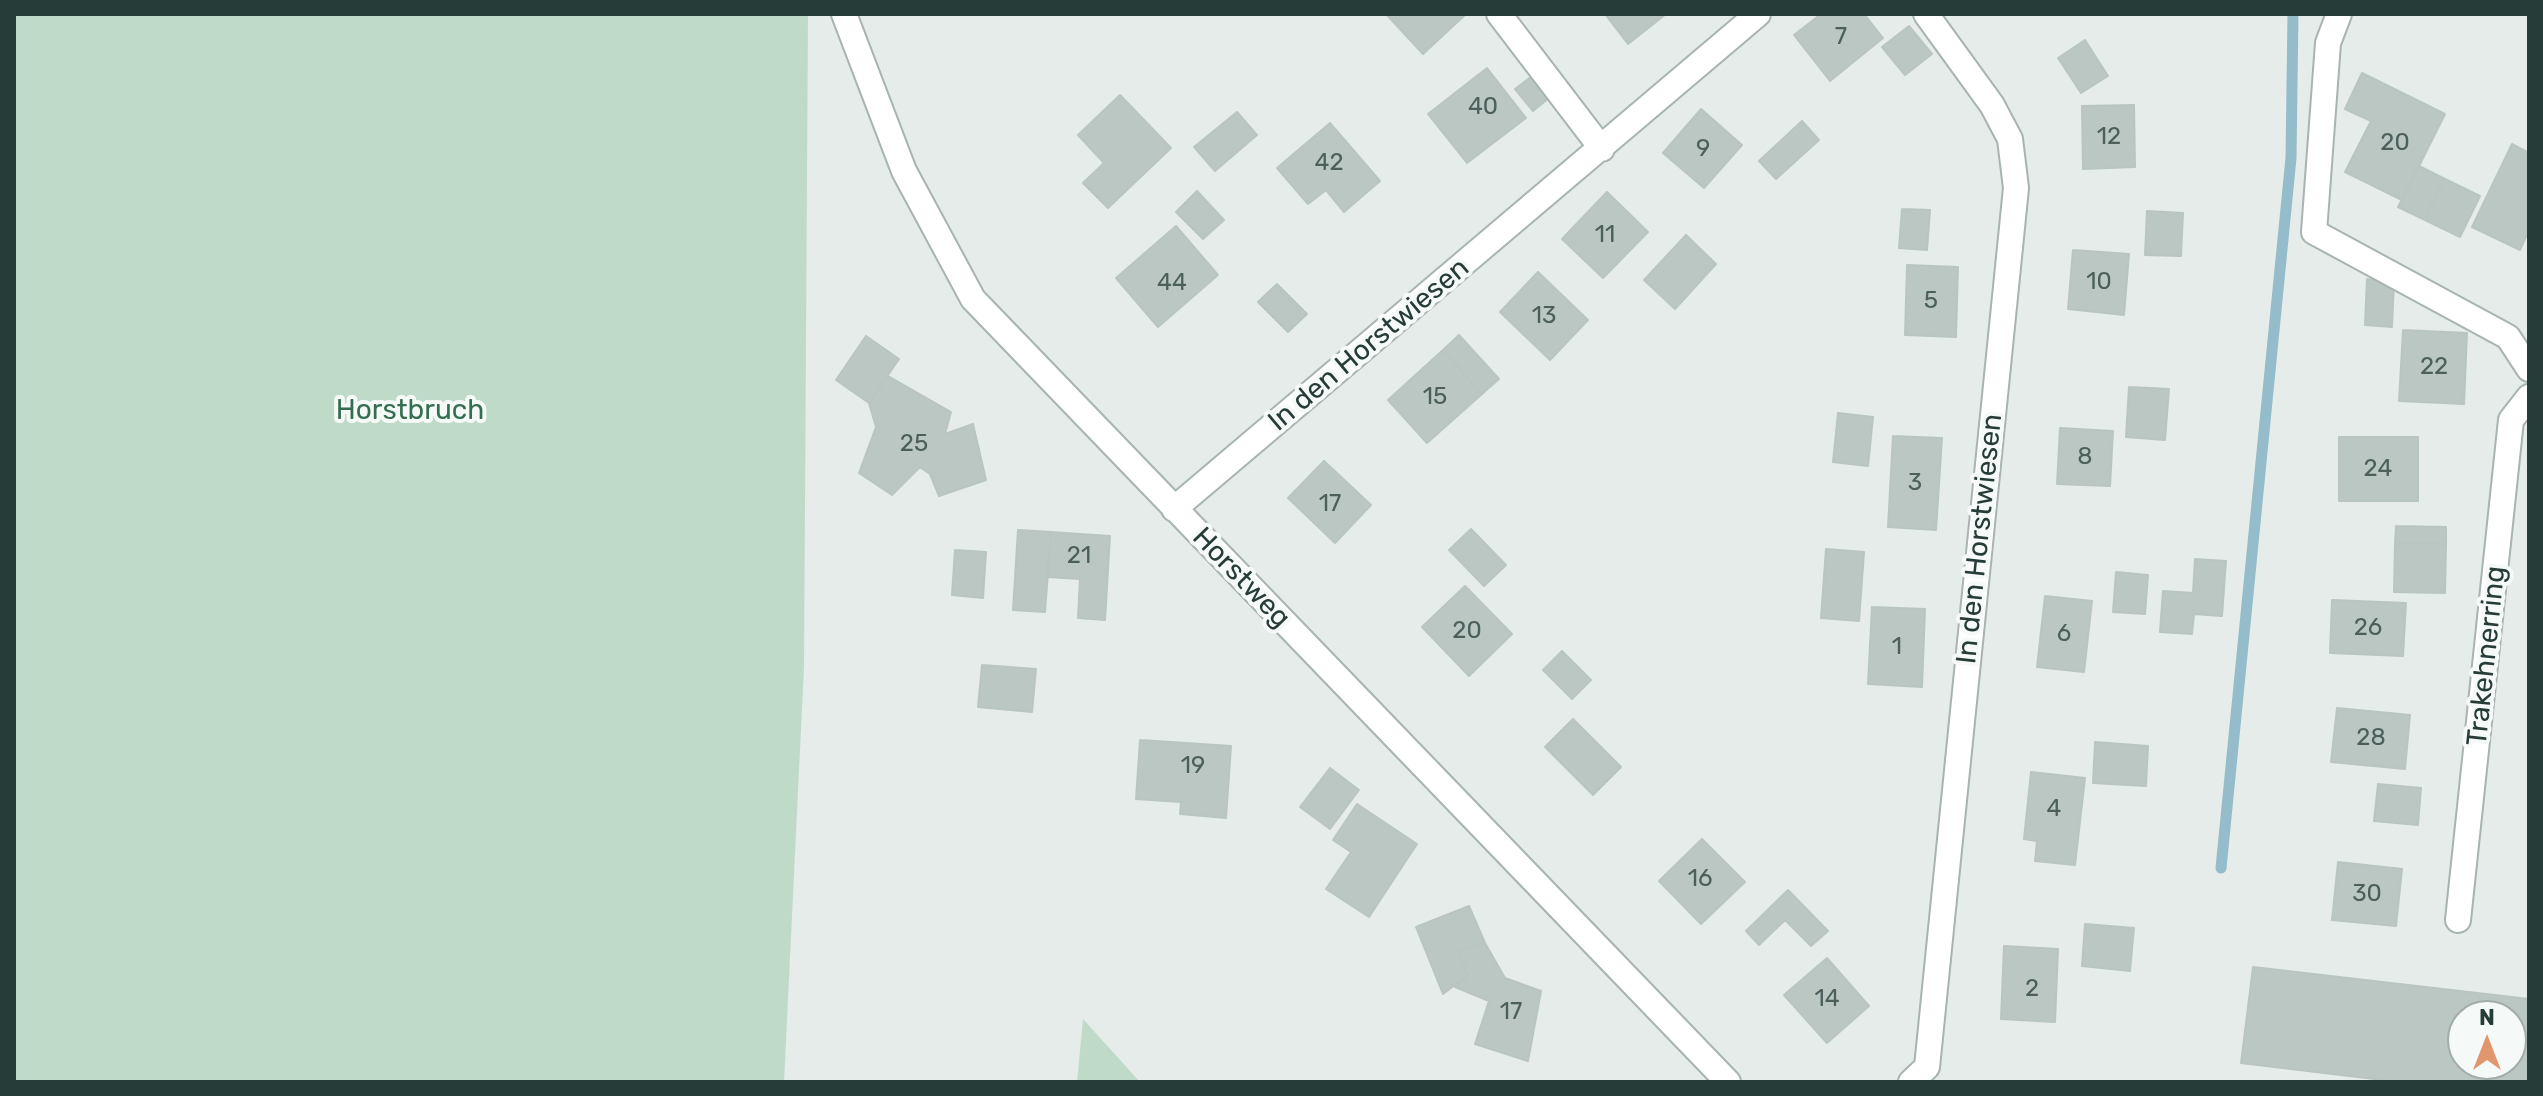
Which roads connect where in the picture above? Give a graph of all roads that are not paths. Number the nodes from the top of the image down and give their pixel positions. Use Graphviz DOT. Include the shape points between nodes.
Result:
graph roads {
  1 [pos="844,14"];
  2 [pos="1499,14"];
  3 [pos="1758,14"];
  4 [pos="1926,14"];
  5 [pos="2339,14"];
  6 [pos="1602,149"];
  7 [pos="2529,369"];
  8 [pos="2529,397"];
  9 [pos="1174,509"];
  10 [pos="2458,920"];
  11 [pos="1728,1082"];
  12 [pos="1911,1082"];
  1 -- 9 [label="street, Horstweg" via="904,171 973,299"];
  2 -- 6 [label="street"];
  3 -- 6 [label="street, In den Horstwiesen"];
  4 -- 12 [label="street, In den Horstwiesen" via="1992,105 2010,139 2016,188 1927,1067"];
  5 -- 7 [label="street" via="2328,43 2314,232 2508,337"];
  6 -- 9 [label="street, In den Horstwiesen"];
  8 -- 10 [label="street, Trakehnerring" via="2511,420"];
  9 -- 11 [label="street, Horstweg"];
}
